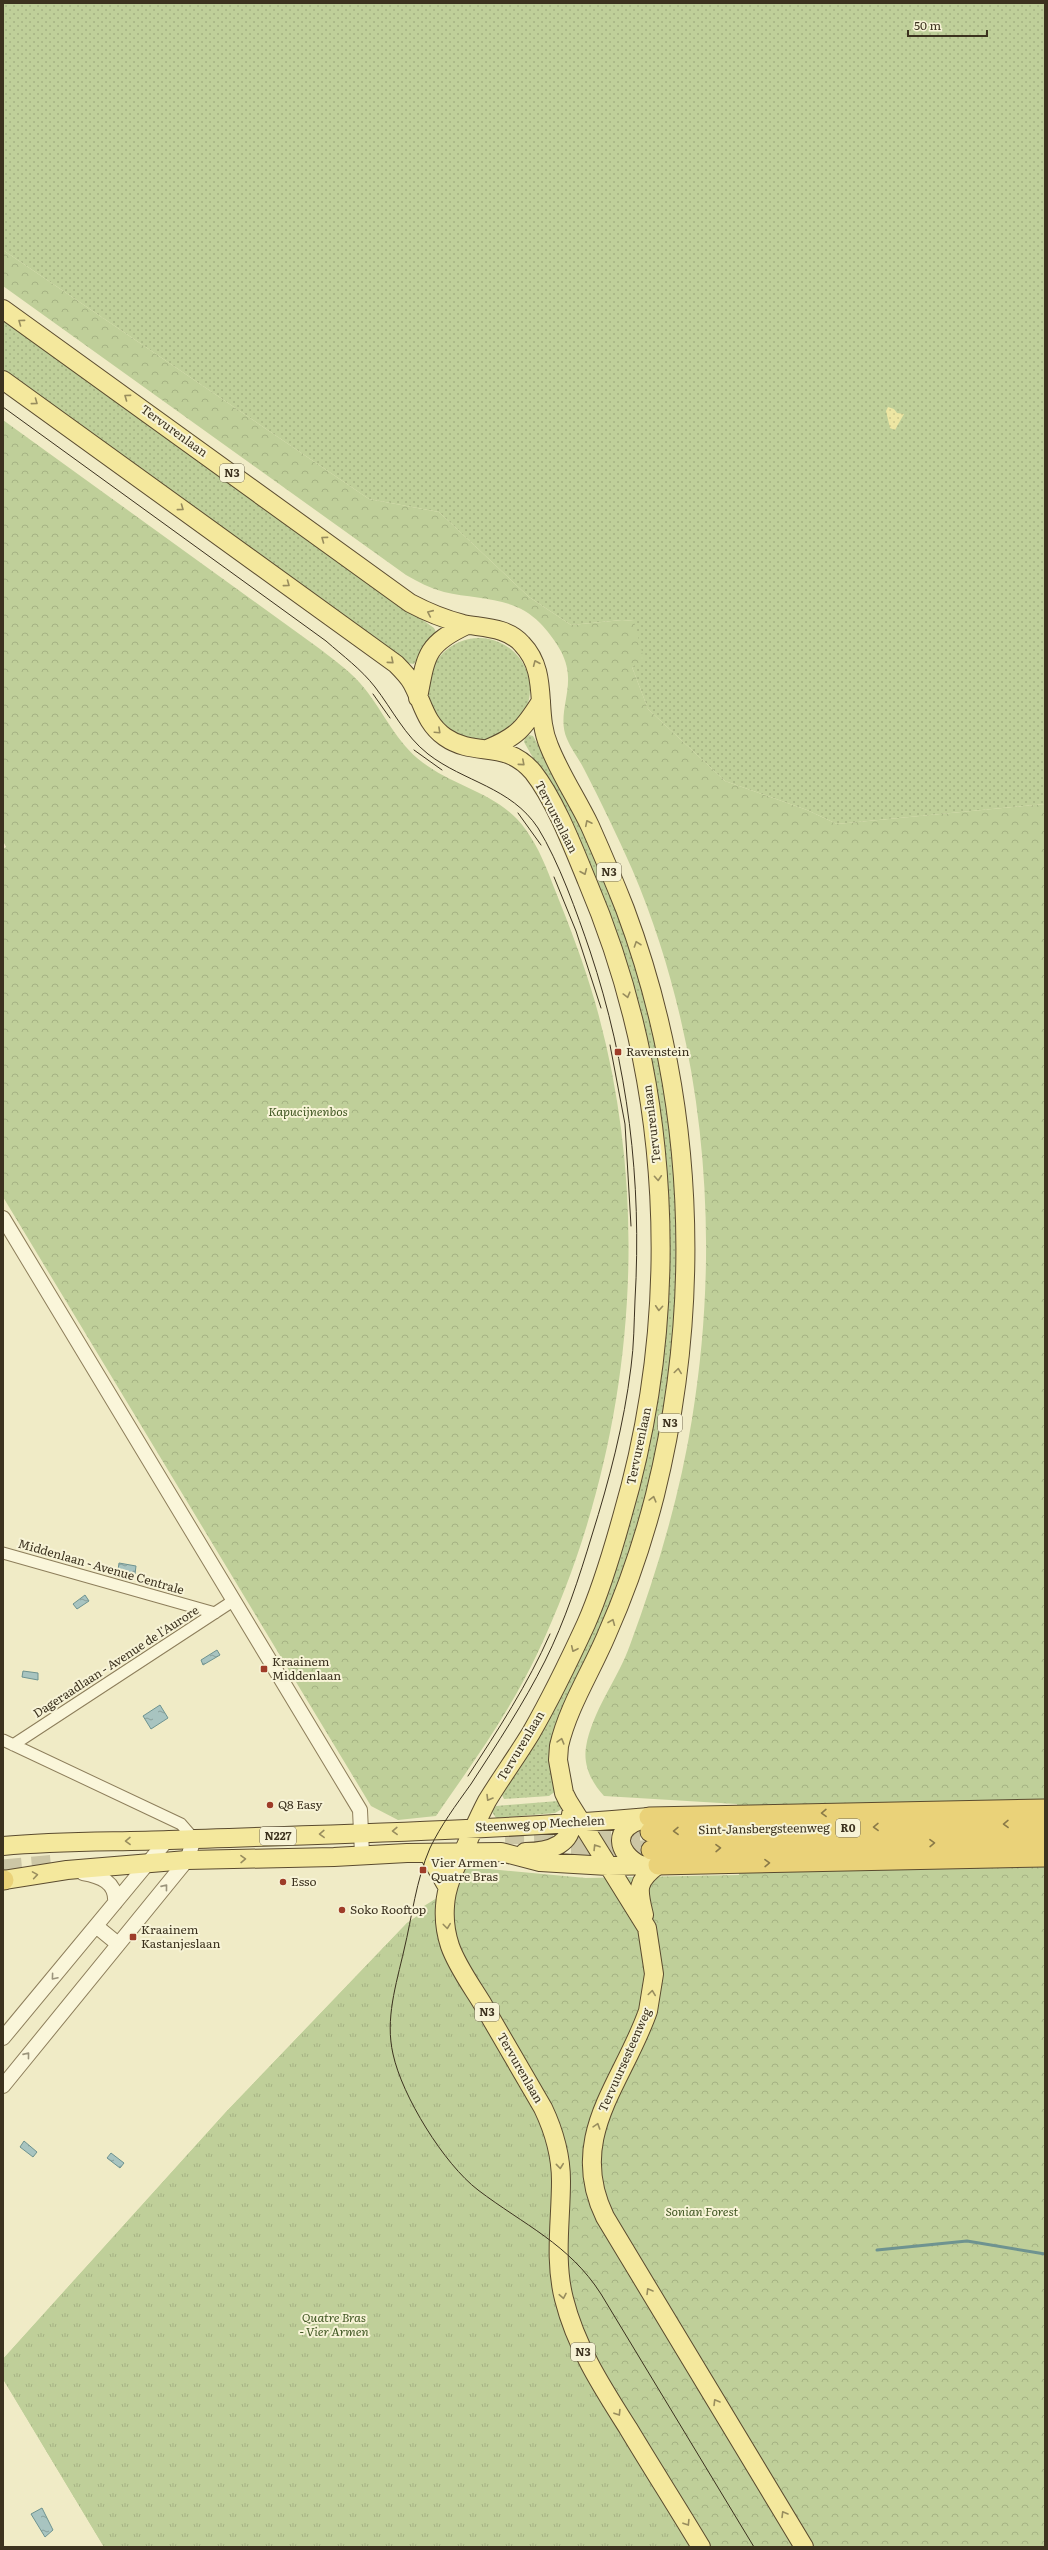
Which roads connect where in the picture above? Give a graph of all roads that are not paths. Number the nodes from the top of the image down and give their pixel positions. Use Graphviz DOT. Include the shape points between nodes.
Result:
graph roads {
  1 [pos="3,309"];
  2 [pos="3,380"];
  3 [pos="467,625"];
  4 [pos="418,698"];
  5 [pos="541,701"];
  6 [pos="487,749"];
  7 [pos="3,1218"];
  8 [pos="3,1553"];
  9 [pos="233,1600"];
  10 [pos="215,1613"];
  11 [pos="3,1740"];
  12 [pos="13,1745"];
  13 [pos="1045,1808"];
  14 [pos="577,1823"];
  15 [pos="1045,1824"];
  16 [pos="473,1827"];
  17 [pos="361,1832"];
  18 [pos="194,1839"];
  19 [pos="167,1840"];
  20 [pos="1045,1841"];
  21 [pos="3,1846"];
  22 [pos="650,1846"];
  23 [pos="463,1852"];
  24 [pos="501,1852"];
  25 [pos="428,1853"];
  26 [pos="362,1854"];
  27 [pos="1045,1857"];
  28 [pos="187,1860"];
  29 [pos="149,1862"];
  30 [pos="608,1866"];
  31 [pos="67,1870"];
  32 [pos="3,1880"];
  33 [pos="448,1888"];
  34 [pos="115,1903"];
  35 [pos="96,1926"];
  36 [pos="647,1928"];
  37 [pos="118,1944"];
  38 [pos="3,2038"];
  39 [pos="3,2086"];
  40 [pos="701,2547"];
  41 [pos="804,2547"];
  3 -- 1 [label="main road, Tervurenlaan / N3, one-way" via="430,614 410,603"];
  2 -- 4 [label="main road, Tervurenlaan / N3, one-way" via="379,651 410,680"];
  3 -- 4 [label="main road" via="442,638 430,652 422,672"];
  5 -- 3 [label="main road, Tervurenlaan / N3, one-way" via="538,669 532,655 520,640 503,631"];
  4 -- 6 [label="main road, Tervurenlaan / N3, one-way" via="425,715 441,734 468,747"];
  5 -- 6 [label="main road" via="518,733"];
  14 -- 5 [label="main road, Tervurenlaan / N3, one-way" via="564,1793 558,1760 560,1740 632,1573 654,1496 672,1415 683,1331 686,1231 677,1115 665,1045 644,964 624,908 589,826 544,735"];
  6 -- 16 [label="main road, Tervurenlaan / N3, one-way" via="507,752 534,773 568,836 603,917 622,974 646,1074 654,1120 661,1242 658,1330 648,1412 632,1483 609,1561 587,1620 557,1683 532,1730"];
  7 -- 9 [label="street"];
  8 -- 10 [label="street, Middenlaan - Avenue Centrale"];
  9 -- 10 [label="street, Dageraadlaan - Avenue de l'Aurore"];
  9 -- 17 [label="street" via="360,1810"];
  10 -- 12 [label="street, Dageraadlaan - Avenue de l'Aurore"];
  11 -- 12 [label="street"];
  12 -- 18 [label="street" via="181,1824"];
  13 -- 22 [label="highway, one-way"];
  14 -- 16 [label="main road, Steenweg op Mechelen / N227"];
  14 -- 22 [label="main road, Steenweg op Mechelen"];
  14 -- 24 [label="main road, N227" via="553,1849 542,1852"];
  30 -- 14 [label="main road, Tervuursesteenweg, one-way"];
  15 -- 22 [label="highway, Sint-Jansbergsteenweg / R0, one-way"];
  16 -- 17 [label="main road, Steenweg op Mechelen / N227, one-way"];
  16 -- 23 [label="main road, Tervurenlaan / N3"];
  17 -- 18 [label="main road, N227, one-way"];
  17 -- 26 [label="street"];
  18 -- 19 [label="main road, N227"];
  18 -- 28 [label="street"];
  19 -- 21 [label="main road, N227, one-way" via="43,1842"];
  19 -- 29 [label="street"];
  22 -- 20 [label="highway, Sint-Jansbergsteenweg / R0, one-way"];
  22 -- 27 [label="highway, one-way"];
  22 -- 30 [label="main road, Steenweg op Mechelen"];
  22 -- 36 [label="main road" via="647,1873 639,1884"];
  23 -- 24 [label="main road, Steenweg op Mechelen / N227"];
  23 -- 25 [label="main road, Steenweg op Mechelen / N227"];
  23 -- 33 [label="main road, Tervurenlaan / N3"];
  24 -- 30 [label="main road, Steenweg op Mechelen" via="540,1862"];
  25 -- 26 [label="main road, N227"];
  25 -- 33 [label="main road"];
  28 -- 26 [label="main road, N227, one-way"];
  28 -- 29 [label="main road, N227"];
  37 -- 28 [label="street, one-way"];
  29 -- 31 [label="main road, N227"];
  29 -- 34 [label="street"];
  30 -- 36 [label="main road, Tervuursesteenweg"];
  32 -- 31 [label="main road, N227, one-way"];
  31 -- 34 [label="street" via="104,1878 114,1891"];
  33 -- 40 [label="main road, Tervurenlaan / N3, one-way" via="445,1916 451,1948 543,2108 557,2145 561,2180 559,2269 563,2297 573,2332 595,2376"];
  34 -- 35 [label="street"];
  35 -- 37 [label="street"];
  35 -- 38 [label="street, one-way"];
  41 -- 36 [label="main road, Tervuursesteenweg, one-way" via="605,2217 594,2188 590,2164 600,2118 643,2026 653,1995 653,1956"];
  39 -- 37 [label="street, one-way"];
}
